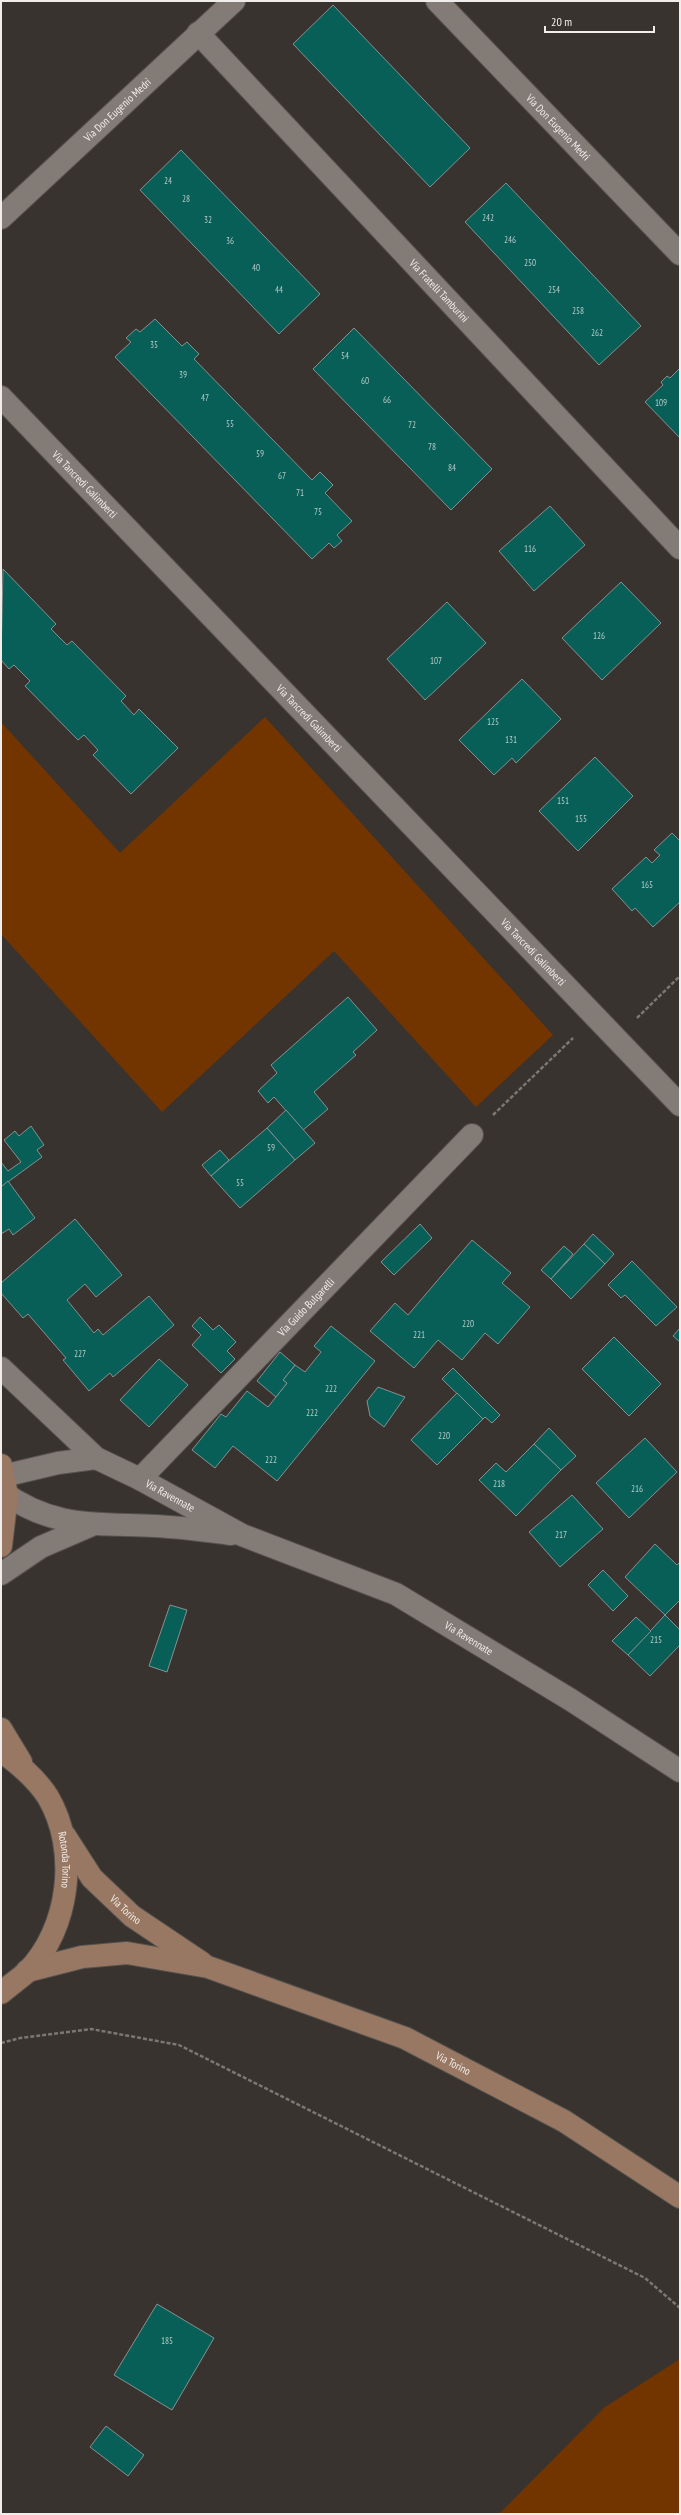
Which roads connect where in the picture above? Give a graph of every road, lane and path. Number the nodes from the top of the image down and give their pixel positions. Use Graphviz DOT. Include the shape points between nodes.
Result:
graph roads {
  1 [pos="234,1"];
  2 [pos="437,1"];
  3 [pos="198,33"];
  4 [pos="1,218"];
  5 [pos="680,254"];
  6 [pos="1,397"];
  7 [pos="680,548"];
  8 [pos="680,976"];
  9 [pos="595,1015"];
  10 [pos="617,1038"];
  11 [pos="680,1105"];
  12 [pos="472,1134"];
  13 [pos="1,1368"];
  14 [pos="96,1458"];
  15 [pos="140,1479"];
  16 [pos="3,1481"];
  17 [pos="92,1525"];
  18 [pos="242,1535"];
  19 [pos="1,1546"];
  20 [pos="1,1574"];
  21 [pos="1,1729"];
  22 [pos="1,1751"];
  23 [pos="25,1768"];
  24 [pos="680,1771"];
  25 [pos="63,1832"];
  26 [pos="208,1967"];
  27 [pos="27,1971"];
  28 [pos="1,1993"];
  29 [pos="1,2042"];
  30 [pos="680,2197"];
  31 [pos="680,2308"];
  1 -- 3 [label="street, Via Don Eugenio Medri"];
  2 -- 5 [label="street, Via Don Eugenio Medri"];
  3 -- 4 [label="street, Via Don Eugenio Medri"];
  3 -- 7 [label="street, Via Fratelli Tamburini"];
  6 -- 9 [label="street, Via Tancredi Galimberti"];
  8 -- 10 [label="path"];
  9 -- 10 [label="street, Via Tancredi Galimberti"];
  9 -- 12 [label="path"];
  10 -- 11 [label="street, Via Tancredi Galimberti"];
  12 -- 15 [label="street, Via Guido Bulgarelli"];
  13 -- 14 [label="street, Via Ravennate"];
  14 -- 15 [label="street, Via Ravennate"];
  14 -- 16 [label="street" via="58,1463"];
  15 -- 18 [label="street, Via Ravennate"];
  16 -- 17 [label="street, Via Ravennate" via="54,1519"];
  16 -- 19 [label="main road"];
  17 -- 18 [label="street, Via Ravennate" via="156,1526"];
  17 -- 20 [label="street, Via Ravennate" via="41,1547"];
  18 -- 24 [label="street, Via Ravennate" via="396,1594 570,1700"];
  21 -- 23 [label="main road"];
  22 -- 23 [label="main road, Rotonda Torino"];
  23 -- 25 [label="main road, Rotonda Torino" via="48,1797"];
  25 -- 26 [label="main road, Via Torino" via="92,1878 132,1916"];
  25 -- 27 [label="main road, Rotonda Torino" via="68,1882 56,1930"];
  26 -- 27 [label="main road, Via Torino" via="127,1953 82,1957"];
  26 -- 30 [label="main road, Via Torino" via="405,2038 564,2121"];
  27 -- 28 [label="main road, Rotonda Torino"];
  29 -- 31 [label="path" via="92,2029 179,2045 645,2278"];
}
